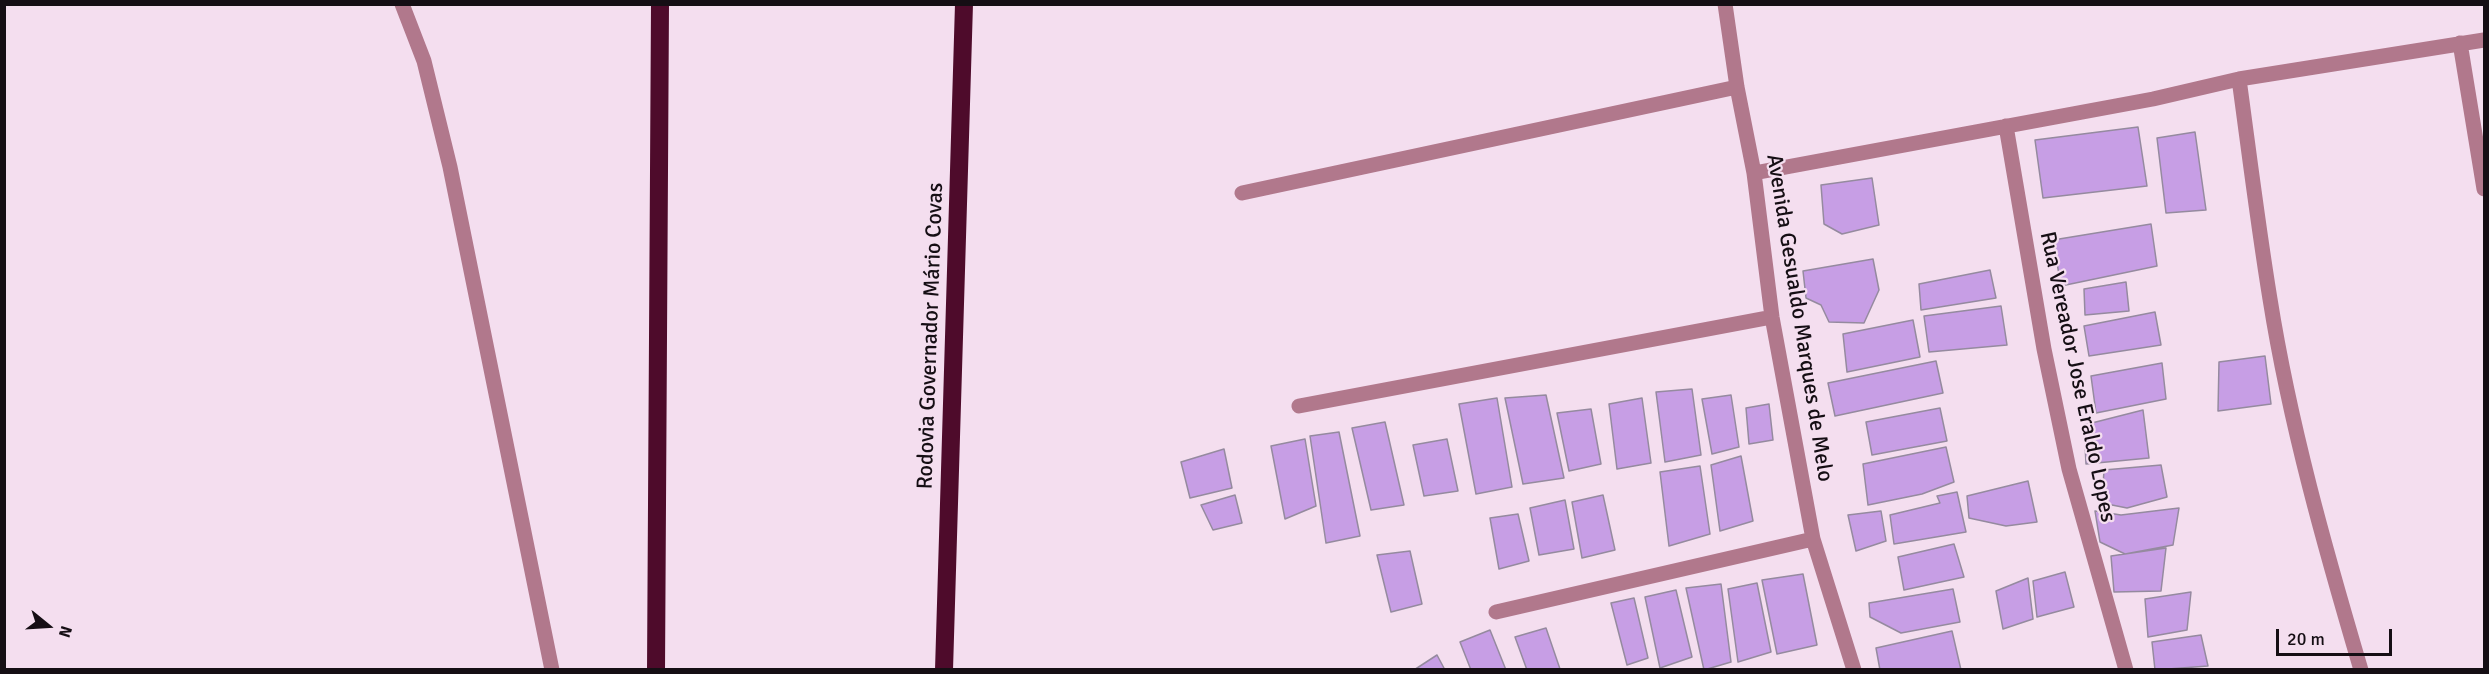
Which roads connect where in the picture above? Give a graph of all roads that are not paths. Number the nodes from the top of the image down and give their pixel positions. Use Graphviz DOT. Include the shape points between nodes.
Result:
graph roads {
  1 [pos="402,4"];
  2 [pos="660,4"];
  3 [pos="964,4"];
  4 [pos="1725,4"];
  5 [pos="2484,40"];
  6 [pos="2460,44"];
  7 [pos="2239,79"];
  8 [pos="1737,87"];
  9 [pos="2006,126"];
  10 [pos="1754,173"];
  11 [pos="2484,189"];
  12 [pos="1242,193"];
  13 [pos="1772,317"];
  14 [pos="1299,406"];
  15 [pos="1814,539"];
  16 [pos="1496,612"];
  17 [pos="552,669"];
  18 [pos="656,669"];
  19 [pos="944,669"];
  20 [pos="1854,669"];
  21 [pos="2126,669"];
  22 [pos="2361,669"];
  1 -- 17 [label="street" via="424,61 450,167"];
  2 -- 18 [label="highway"];
  3 -- 19 [label="highway, Rodovia Governador Mário Covas"];
  4 -- 8 [label="street, Avenida Gesualdo Marques de Melo"];
  5 -- 6 [label="street"];
  6 -- 7 [label="street"];
  6 -- 11 [label="street"];
  7 -- 9 [label="street"];
  7 -- 22 [label="street" via="2270,300 2293,415"];
  8 -- 10 [label="street, Avenida Gesualdo Marques de Melo"];
  8 -- 12 [label="street"];
  9 -- 10 [label="street"];
  9 -- 21 [label="street, Rua Vereador Jose Eraldo Lopes" via="2069,469"];
  10 -- 13 [label="street, Avenida Gesualdo Marques de Melo"];
  13 -- 14 [label="street"];
  13 -- 15 [label="street, Avenida Gesualdo Marques de Melo"];
  15 -- 16 [label="street"];
  15 -- 20 [label="street, Avenida Gesualdo Marques de Melo"];
}
